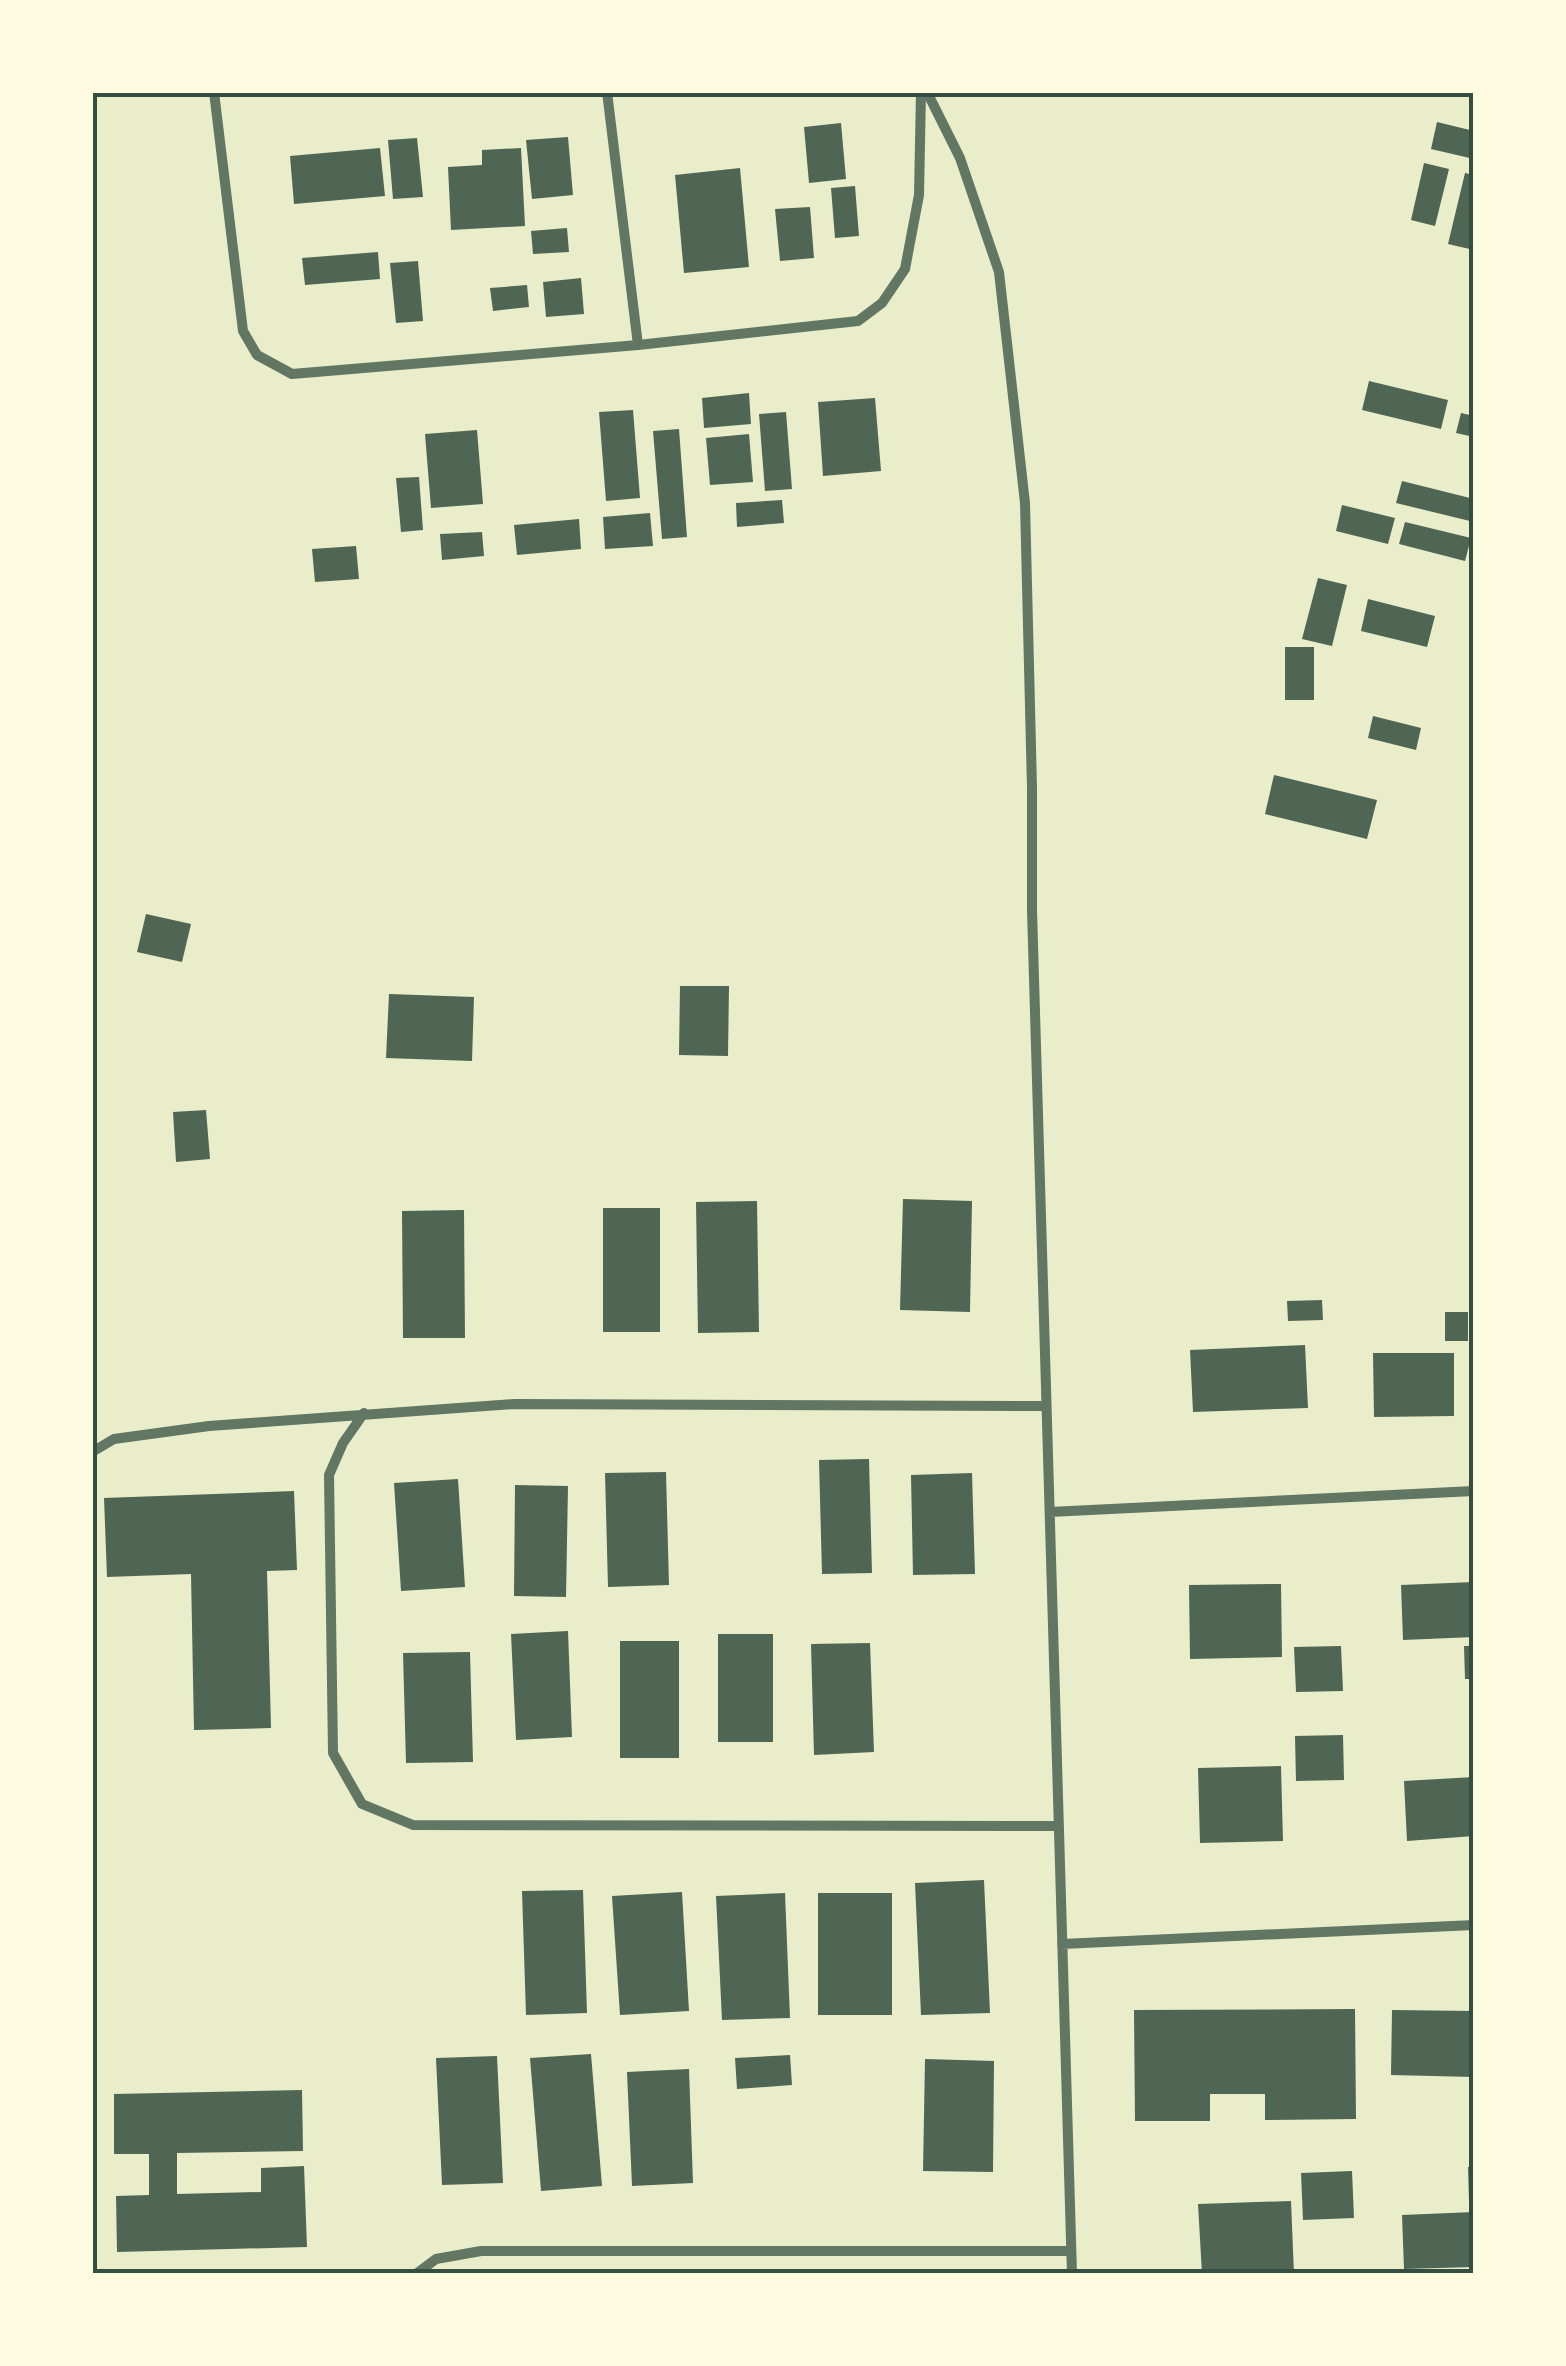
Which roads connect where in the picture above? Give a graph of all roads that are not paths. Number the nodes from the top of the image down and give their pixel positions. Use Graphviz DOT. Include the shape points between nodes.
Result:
graph roads {
  1 [pos="214,92"];
  2 [pos="607,92"];
  3 [pos="924,92"];
  4 [pos="638,345"];
  5 [pos="1046,1406"];
  6 [pos="364,1413"];
  7 [pos="92,1452"];
  8 [pos="1474,1491"];
  9 [pos="1050,1512"];
  10 [pos="1059,1826"];
  11 [pos="1474,1924"];
  12 [pos="1062,1944"];
  13 [pos="1072,2251"];
  14 [pos="416,2274"];
  15 [pos="1072,2274"];
  1 -- 4 [label="street" via="243,331 257,355 292,374"];
  2 -- 4 [label="street"];
  3 -- 4 [label="street" via="919,195 906,269 882,303 858,321"];
  3 -- 5 [label="street" via="960,158 999,272 1024,504"];
  5 -- 6 [label="street" via="515,1404"];
  5 -- 9 [label="street"];
  6 -- 7 [label="street" via="114,1438"];
  6 -- 10 [label="street" via="330,1475 333,1753 362,1804 414,1825"];
  8 -- 9 [label="street"];
  9 -- 10 [label="street"];
  10 -- 12 [label="street"];
  11 -- 12 [label="street"];
  12 -- 13 [label="street"];
  13 -- 14 [label="street" via="481,2251 436,2260"];
  13 -- 15 [label="street"];
}
